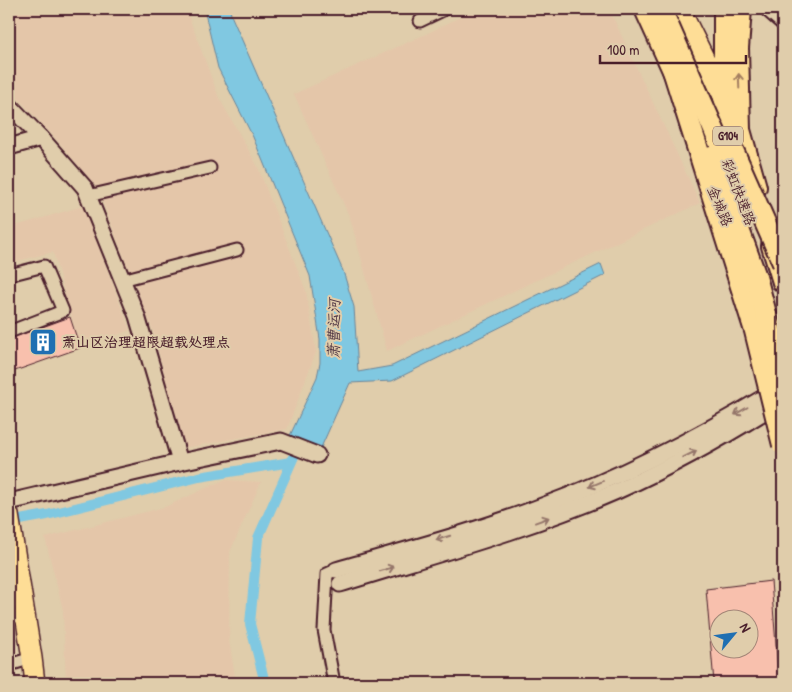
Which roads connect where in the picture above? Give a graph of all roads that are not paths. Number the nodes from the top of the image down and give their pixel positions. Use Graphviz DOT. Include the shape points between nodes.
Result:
graph roads {
  1 [pos="445,9"];
  2 [pos="636,9"];
  3 [pos="645,9"];
  4 [pos="724,9"];
  5 [pos="741,9"];
  6 [pos="765,9"];
  7 [pos="669,12"];
  8 [pos="420,21"];
  9 [pos="783,25"];
  10 [pos="672,67"];
  11 [pos="724,97"];
  12 [pos="9,105"];
  13 [pos="740,130"];
  14 [pos="41,138"];
  15 [pos="9,147"];
  16 [pos="210,168"];
  17 [pos="88,196"];
  18 [pos="236,250"];
  19 [pos="744,263"];
  20 [pos="783,263"];
  21 [pos="9,275"];
  22 [pos="122,280"];
  23 [pos="783,282"];
  24 [pos="783,324"];
  25 [pos="9,332"];
  26 [pos="782,394"];
  27 [pos="783,445"];
  28 [pos="317,455"];
  29 [pos="180,462"];
  30 [pos="9,512"];
  31 [pos="338,577"];
  32 [pos="17,616"];
  33 [pos="32,658"];
  34 [pos="9,665"];
  35 [pos="35,683"];
  36 [pos="334,683"];
  37 [pos="341,683"];
  1 -- 8 [label="street"];
  2 -- 19 [label="main road, 金城路"];
  3 -- 10 [label="highway, 彩虹快速路, bridge"];
  4 -- 11 [label="highway, G104"];
  13 -- 5 [label="highway, G104, one-way" via="738,48"];
  6 -- 9 [label="street"];
  7 -- 11 [label="main road"];
  7 -- 20 [label="highway, bridge"];
  7 -- 24 [label="highway, 彩虹快速路, bridge" via="747,212"];
  10 -- 26 [label="highway, 彩虹快速路, bridge" via="723,184 756,278"];
  10 -- 27 [label="highway, bridge" via="755,331"];
  11 -- 13 [label="main road"];
  11 -- 19 [label="highway, G104"];
  12 -- 14 [label="street"];
  13 -- 23 [label="highway"];
  14 -- 15 [label="street"];
  14 -- 17 [label="street" via="85,188"];
  16 -- 17 [label="street"];
  17 -- 22 [label="street"];
  18 -- 22 [label="street"];
  19 -- 26 [label="highway, 金城路"];
  21 -- 25 [label="street" via="44,266 63,311"];
  22 -- 29 [label="street" via="137,316"];
  26 -- 31 [label="street" via="591,487"];
  28 -- 29 [label="street" via="281,441"];
  29 -- 30 [label="street"];
  30 -- 32 [label="main road" via="14,542"];
  31 -- 36 [label="street" via="327,574 324,630"];
  31 -- 37 [label="street" via="333,586 331,630"];
  32 -- 33 [label="main road"];
  33 -- 34 [label="street"];
  33 -- 35 [label="main road"];
}
